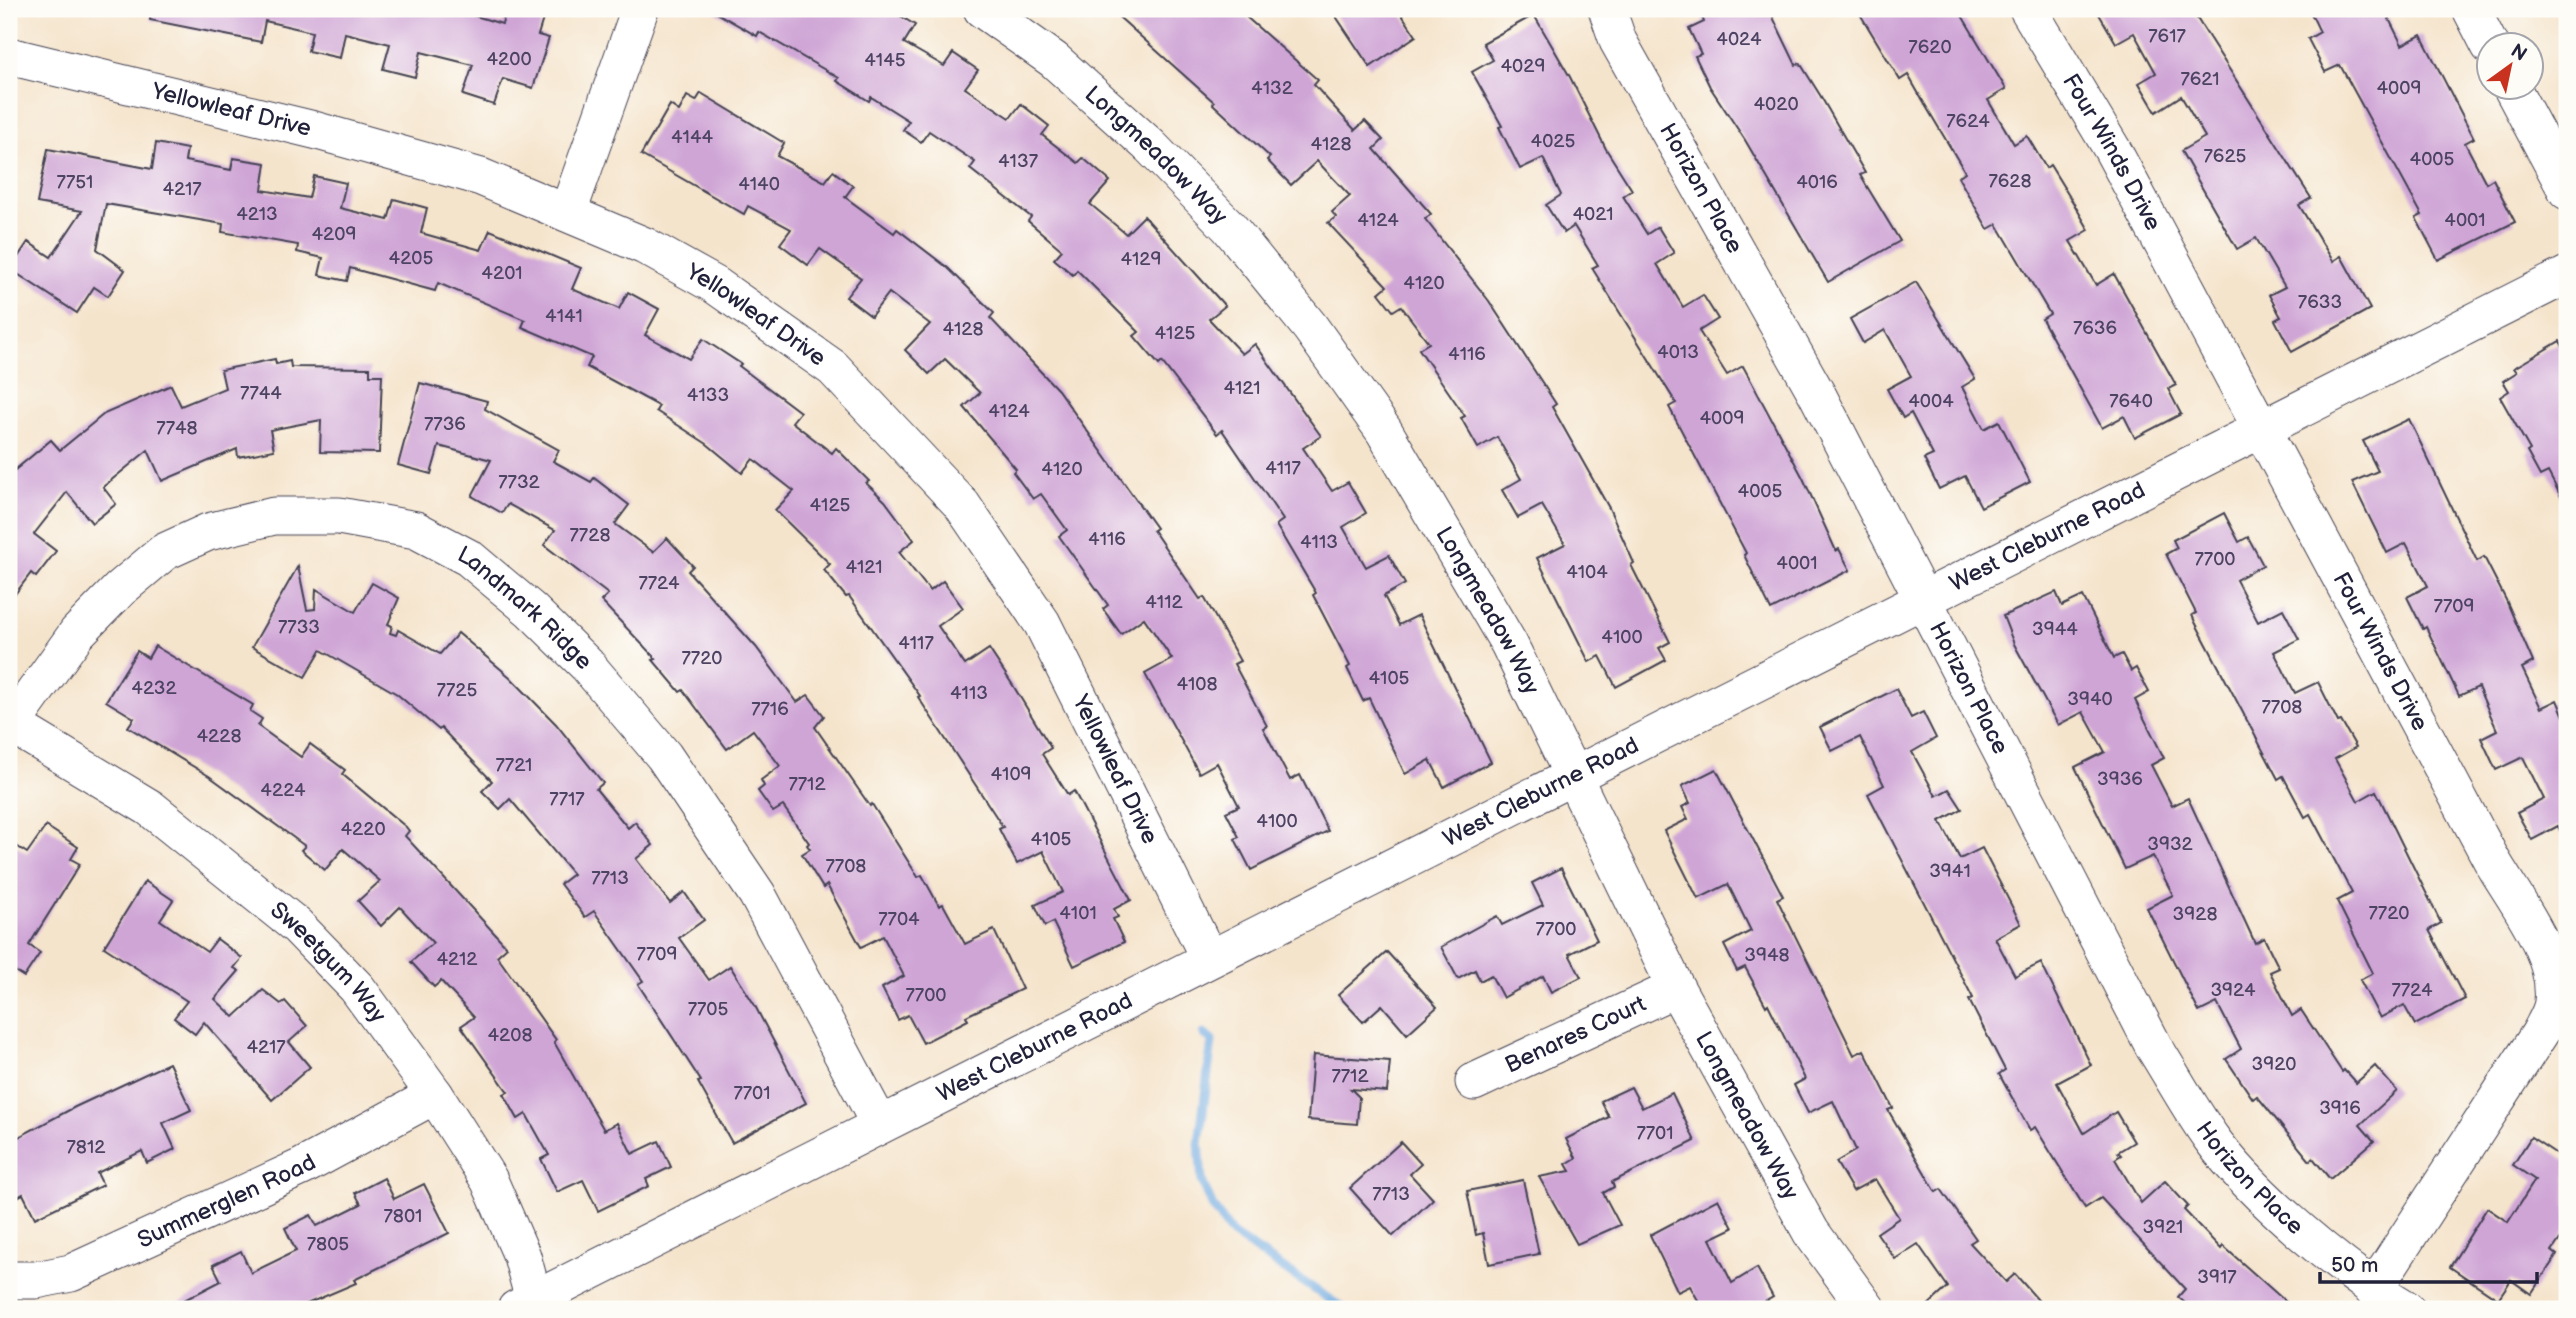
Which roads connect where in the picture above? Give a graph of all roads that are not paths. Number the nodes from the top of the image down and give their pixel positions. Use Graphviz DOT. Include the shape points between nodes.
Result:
graph roads {
  1 [pos="640,9"];
  2 [pos="1607,9"];
  3 [pos="2028,9"];
  4 [pos="2471,9"];
  5 [pos="999,13"];
  6 [pos="2483,32"];
  7 [pos="9,56"];
  8 [pos="2519,102"];
  9 [pos="2567,191"];
  10 [pos="568,212"];
  11 [pos="2567,275"];
  12 [pos="2260,430"];
  13 [pos="1924,600"];
  14 [pos="10,725"];
  15 [pos="1570,775"];
  16 [pos="1209,958"];
  17 [pos="1675,988"];
  18 [pos="1474,1082"];
  19 [pos="435,1095"];
  20 [pos="880,1125"];
  21 [pos="9,1280"];
  22 [pos="2374,1290"];
  23 [pos="525,1305"];
  24 [pos="1867,1309"];
  25 [pos="2406,1309"];
  1 -- 10 [label="street"];
  2 -- 13 [label="street, Horizon Place" via="1618,41 1818,396"];
  3 -- 12 [label="street, Four Winds Drive" via="2112,149"];
  4 -- 6 [label="street"];
  5 -- 15 [label="street, Longmeadow Way" via="1150,146 1229,227 1310,327 1384,430 1496,620"];
  7 -- 10 [label="street, Yellowleaf Drive" via="314,130 481,177"];
  8 -- 9 [label="street"];
  10 -- 16 [label="street, Yellowleaf Drive" via="645,246 715,285 833,368 962,505 1042,623"];
  11 -- 12 [label="street, West Cleburne Road"];
  12 -- 13 [label="street, West Cleburne Road"];
  12 -- 22 [label="street, Four Winds Drive" via="2553,975 2553,1005 2540,1033"];
  13 -- 15 [label="street, West Cleburne Road"];
  13 -- 22 [label="street, Horizon Place" via="2154,1047 2211,1139 2264,1197"];
  14 -- 19 [label="street, Sweetgum Way" via="150,808 297,926 357,988"];
  14 -- 20 [label="street, Landmark Ridge" via="77,632 164,552 208,532 274,516 339,516 416,530 469,558 531,610 587,665 664,756 757,894"];
  15 -- 16 [label="street, West Cleburne Road"];
  15 -- 17 [label="street, Longmeadow Way"];
  16 -- 20 [label="street, West Cleburne Road"];
  17 -- 18 [label="street, Benares Court"];
  17 -- 24 [label="street, Longmeadow Way" via="1811,1232"];
  19 -- 21 [label="street, Summerglen Road" via="302,1167 71,1273"];
  19 -- 23 [label="street, Sweetgum Way" via="489,1180 522,1256"];
  20 -- 23 [label="street, West Cleburne Road"];
  22 -- 25 [label="street, Horizon Place"];
}
